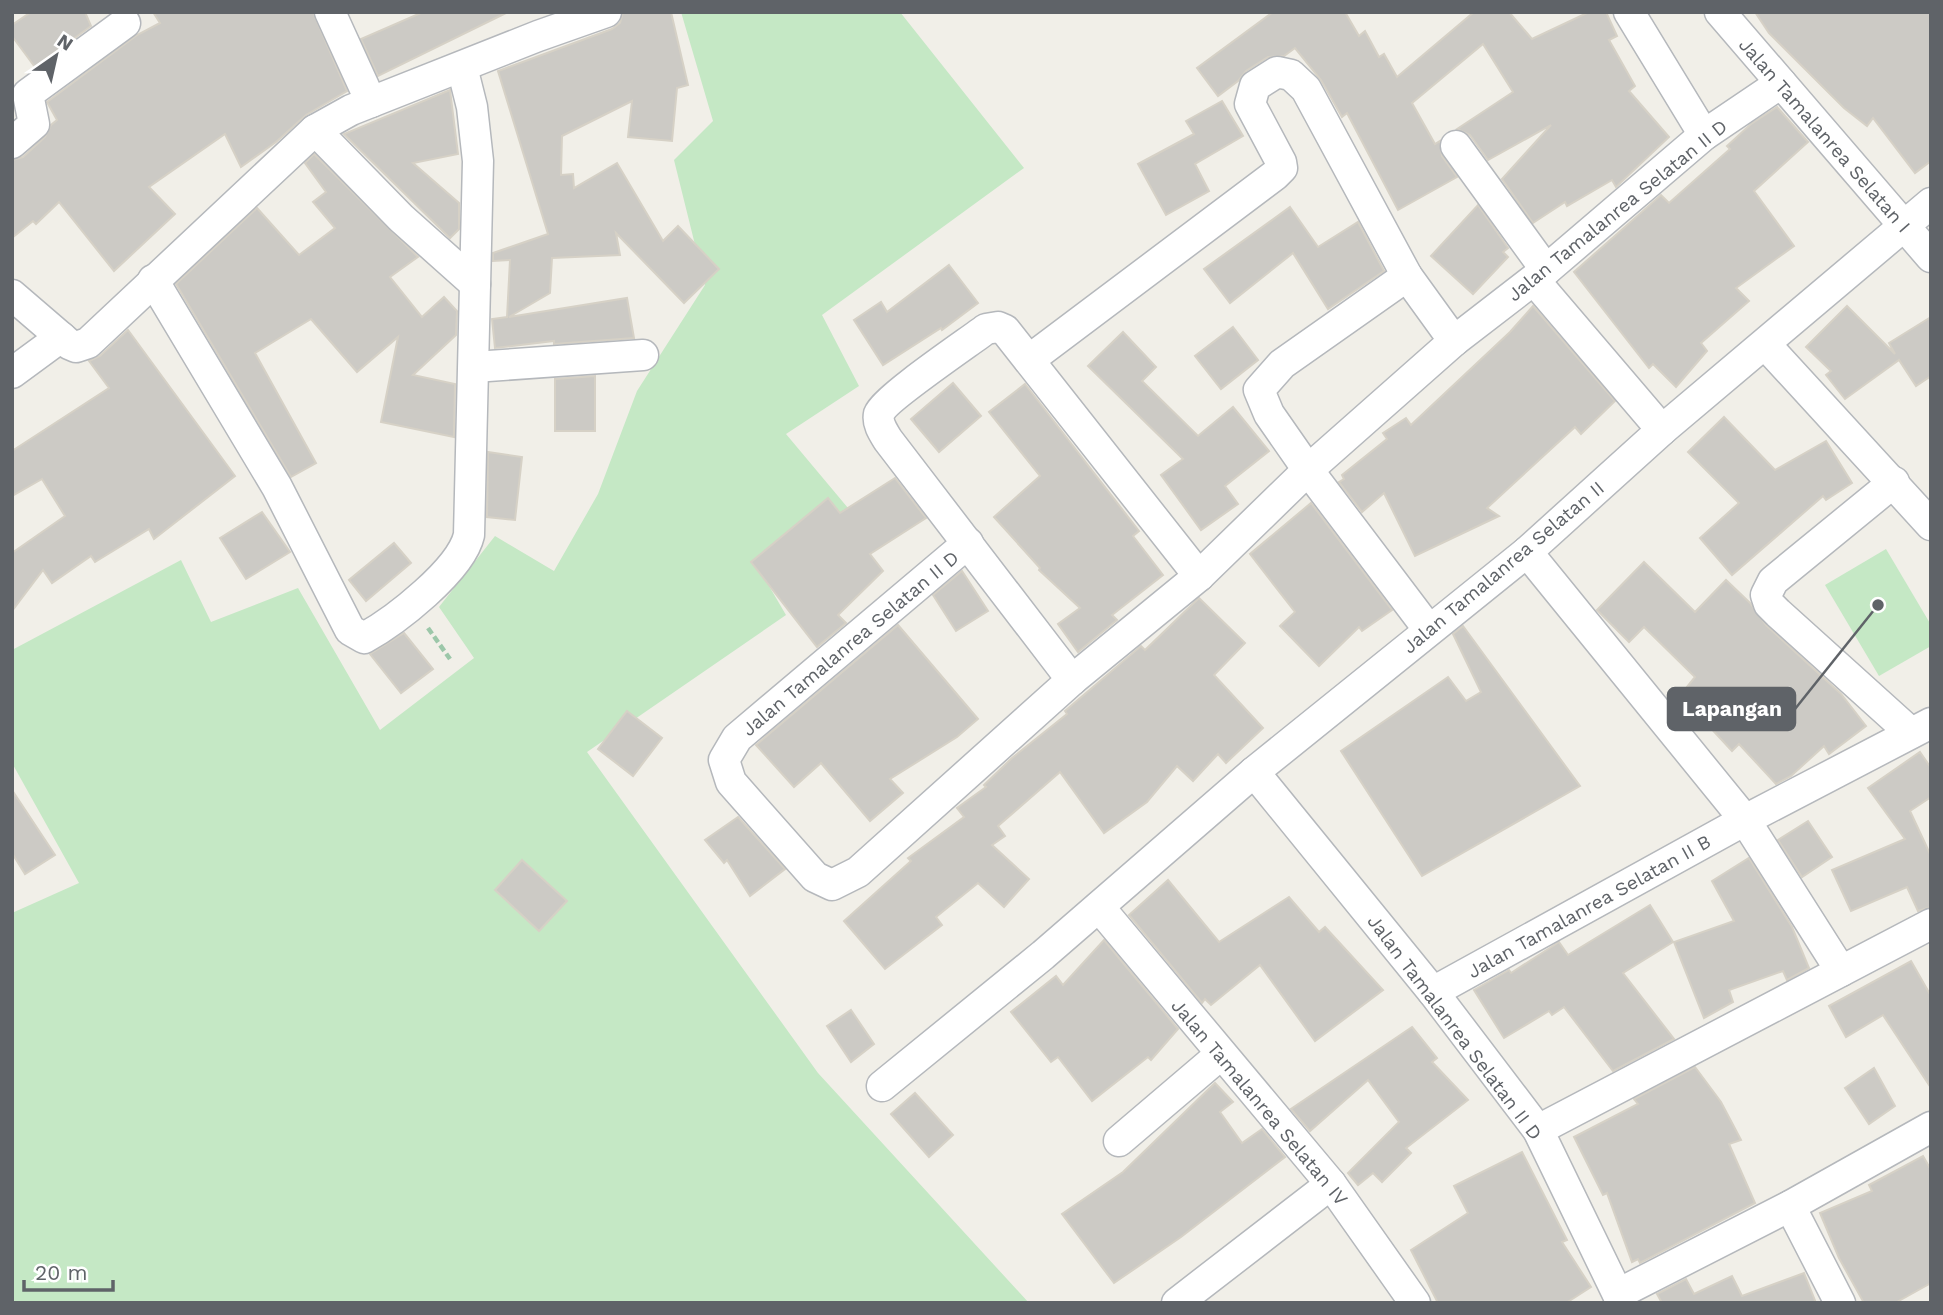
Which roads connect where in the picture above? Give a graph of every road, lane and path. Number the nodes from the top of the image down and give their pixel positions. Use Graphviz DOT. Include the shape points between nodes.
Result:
graph roads {
  1 [pos="330,12"];
  2 [pos="606,12"];
  3 [pos="1629,12"];
  4 [pos="1720,12"];
  5 [pos="126,16"];
  6 [pos="462,67"];
  7 [pos="1781,83"];
  8 [pos="371,102"];
  9 [pos="315,130"];
  10 [pos="1704,135"];
  11 [pos="12,142"];
  12 [pos="1456,146"];
  13 [pos="1931,203"];
  14 [pos="1904,226"];
  15 [pos="1931,257"];
  16 [pos="1540,275"];
  17 [pos="1407,276"];
  18 [pos="153,280"];
  19 [pos="475,284"];
  20 [pos="12,295"];
  21 [pos="61,337"];
  22 [pos="1454,341"];
  23 [pos="1765,344"];
  24 [pos="643,355"];
  25 [pos="1029,360"];
  26 [pos="474,368"];
  27 [pos="12,373"];
  28 [pos="1662,430"];
  29 [pos="1308,470"];
  30 [pos="1894,482"];
  31 [pos="1931,525"];
  32 [pos="968,543"];
  33 [pos="1527,552"];
  34 [pos="1199,576"];
  35 [pos="412,604"];
  36 [pos="1429,630"];
  37 [pos="450,659"];
  38 [pos="1072,680"];
  39 [pos="1921,728"];
  40 [pos="1254,772"];
  41 [pos="1745,820"];
  42 [pos="1099,907"];
  43 [pos="1931,924"];
  44 [pos="1841,971"];
  45 [pos="1433,992"];
  46 [pos="1220,1055"];
  47 [pos="882,1086"];
  48 [pos="1538,1130"];
  49 [pos="1929,1134"];
  50 [pos="1119,1141"];
  51 [pos="1331,1184"];
  52 [pos="1790,1206"];
  53 [pos="1620,1298"];
  54 [pos="1177,1303"];
  55 [pos="1415,1303"];
  56 [pos="1840,1303"];
  1 -- 8 [label="street"];
  2 -- 6 [label="street"];
  3 -- 10 [label="street"];
  4 -- 7 [label="street, Jalan Tamalanrea Selatan I"];
  5 -- 11 [label="street" via="28,94 34,124"];
  6 -- 8 [label="street"];
  6 -- 19 [label="street" via="478,161"];
  7 -- 10 [label="street, Jalan Tamalanrea Selatan II D"];
  7 -- 14 [label="street, Jalan Tamalanrea Selatan I"];
  8 -- 9 [label="street"];
  9 -- 18 [label="street"];
  9 -- 19 [label="street" via="401,218"];
  10 -- 16 [label="street, Jalan Tamalanrea Selatan II D"];
  12 -- 16 [label="street"];
  13 -- 14 [label="street, Jalan Tamalanrea Selatan II"];
  14 -- 15 [label="street, Jalan Tamalanrea Selatan I"];
  14 -- 23 [label="street, Jalan Tamalanrea Selatan II"];
  16 -- 22 [label="street, Jalan Tamalanrea Selatan II D"];
  16 -- 28 [label="street"];
  17 -- 22 [label="street"];
  17 -- 25 [label="street" via="1306,89 1291,75 1277,72 1255,86 1250,104 1282,168"];
  17 -- 29 [label="street" via="1282,364 1262,384 1261,400"];
  18 -- 21 [label="street" via="88,343 76,346"];
  18 -- 35 [label="street" via="277,487 350,630 364,638"];
  19 -- 26 [label="street"];
  20 -- 21 [label="street"];
  21 -- 27 [label="street"];
  22 -- 29 [label="street, Jalan Tamalanrea Selatan II D"];
  23 -- 28 [label="street, Jalan Tamalanrea Selatan II"];
  23 -- 30 [label="street"];
  24 -- 26 [label="street"];
  25 -- 32 [label="street, Jalan Tamalanrea Selatan II D" via="1012,335 991,327 899,394 879,415 888,440"];
  25 -- 34 [label="street, Jalan Tamalanrea Selatan II D"];
  26 -- 35 [label="street" via="466,548"];
  28 -- 33 [label="street, Jalan Tamalanrea Selatan II"];
  29 -- 34 [label="street, Jalan Tamalanrea Selatan II D"];
  29 -- 36 [label="street"];
  30 -- 31 [label="street"];
  30 -- 39 [label="street, Jalan Tamalanrea Selatan II B" via="1767,586 1766,595 1779,613"];
  32 -- 38 [label="street, Jalan Tamalanrea Selatan II D"];
  32 -- 38 [label="street, Jalan Tamalanrea Selatan II D" via="737,738 724,760 731,782 815,877 832,885 858,872"];
  33 -- 36 [label="street, Jalan Tamalanrea Selatan II"];
  33 -- 41 [label="street"];
  34 -- 38 [label="street, Jalan Tamalanrea Selatan II D"];
  35 -- 37 [label="path"];
  36 -- 40 [label="street, Jalan Tamalanrea Selatan II"];
  39 -- 41 [label="street, Jalan Tamalanrea Selatan II B"];
  40 -- 42 [label="street, Jalan Tamalanrea Selatan II"];
  40 -- 45 [label="street, Jalan Tamalanrea Selatan II D"];
  41 -- 44 [label="street"];
  41 -- 45 [label="street, Jalan Tamalanrea Selatan II B"];
  42 -- 46 [label="street, Jalan Tamalanrea Selatan IV"];
  42 -- 47 [label="street, Jalan Tamalanrea Selatan II"];
  43 -- 44 [label="street"];
  44 -- 48 [label="street"];
  45 -- 48 [label="street, Jalan Tamalanrea Selatan II D"];
  46 -- 50 [label="street"];
  46 -- 51 [label="street, Jalan Tamalanrea Selatan IV"];
  48 -- 53 [label="street, Jalan Tamalanrea Selatan II D"];
  49 -- 52 [label="street"];
  51 -- 54 [label="street"];
  51 -- 55 [label="street, Jalan Tamalanrea Selatan IV"];
  52 -- 53 [label="street"];
  52 -- 56 [label="street"];
}
